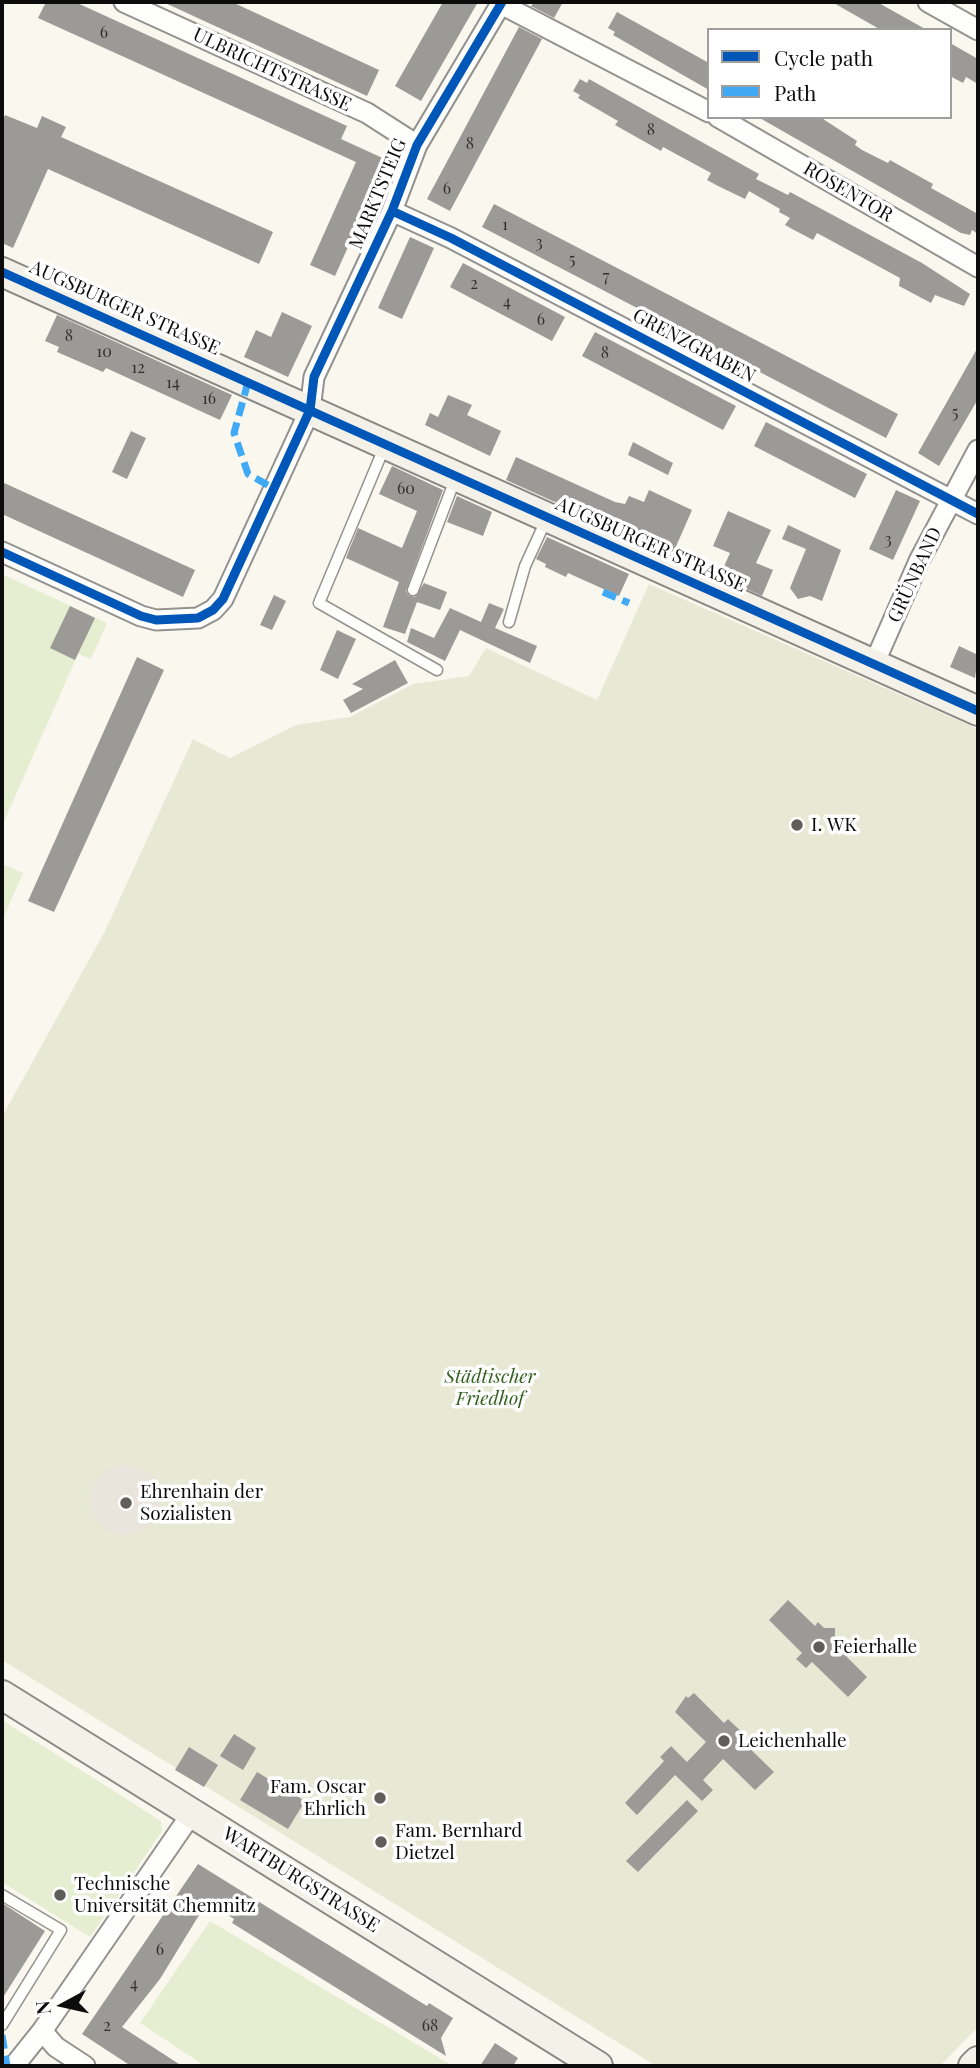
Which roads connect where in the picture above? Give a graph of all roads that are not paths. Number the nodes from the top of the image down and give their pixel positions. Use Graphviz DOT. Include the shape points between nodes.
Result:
graph roads {
  1 [pos="124,2"];
  2 [pos="928,2"];
  3 [pos="502,3"];
  4 [pos="978,30"];
  5 [pos="707,111"];
  6 [pos="721,119"];
  7 [pos="416,145"];
  8 [pos="392,211"];
  9 [pos="978,267"];
  10 [pos="2,272"];
  11 [pos="310,410"];
  12 [pos="386,444"];
  13 [pos="978,450"];
  14 [pos="456,477"];
  15 [pos="951,499"];
  16 [pos="978,514"];
  17 [pos="547,517"];
  18 [pos="2,552"];
  19 [pos="413,590"];
  20 [pos="509,622"];
  21 [pos="874,664"];
  22 [pos="437,670"];
  23 [pos="978,711"];
  24 [pos="2,1695"];
  25 [pos="191,1813"];
  26 [pos="2,1895"];
  27 [pos="2,2025"];
  28 [pos="42,2031"];
  29 [pos="978,2062"];
  30 [pos="14,2066"];
  31 [pos="85,2066"];
  32 [pos="598,2066"];
  33 [pos="973,2066"];
  1 -- 7 [label="street, ULBRICHTSTRASSE" via="367,113"];
  2 -- 4 [label="street"];
  3 -- 5 [label="street"];
  3 -- 7 [label="street, MARKTSTEIG"];
  6 -- 9 [label="street, ROSENTOR"];
  7 -- 8 [label="street, MARKTSTEIG"];
  8 -- 11 [label="street, MARKTSTEIG" via="314,377"];
  8 -- 15 [label="street, GRENZGRABEN"];
  10 -- 11 [label="street, AUGSBURGER STRASSE"];
  11 -- 12 [label="street, AUGSBURGER STRASSE"];
  11 -- 18 [label="street" via="223,599 198,618 141,617"];
  12 -- 14 [label="street, AUGSBURGER STRASSE"];
  12 -- 22 [label="lane" via="319,603"];
  13 -- 15 [label="street, GRÜNBAND"];
  14 -- 17 [label="street, AUGSBURGER STRASSE"];
  14 -- 19 [label="lane"];
  15 -- 16 [label="street, GRENZGRABEN"];
  15 -- 21 [label="street, GRÜNBAND"];
  17 -- 20 [label="lane" via="524,566"];
  17 -- 21 [label="street, AUGSBURGER STRASSE"];
  21 -- 23 [label="street, AUGSBURGER STRASSE"];
  24 -- 25 [label="street, WARTBURGSTRASSE"];
  25 -- 28 [label="street"];
  25 -- 32 [label="street, WARTBURGSTRASSE"];
  26 -- 27 [label="lane" via="61,1930"];
  28 -- 30 [label="street"];
  28 -- 31 [label="street" via="56,2047"];
  29 -- 33 [label="street"];
}
